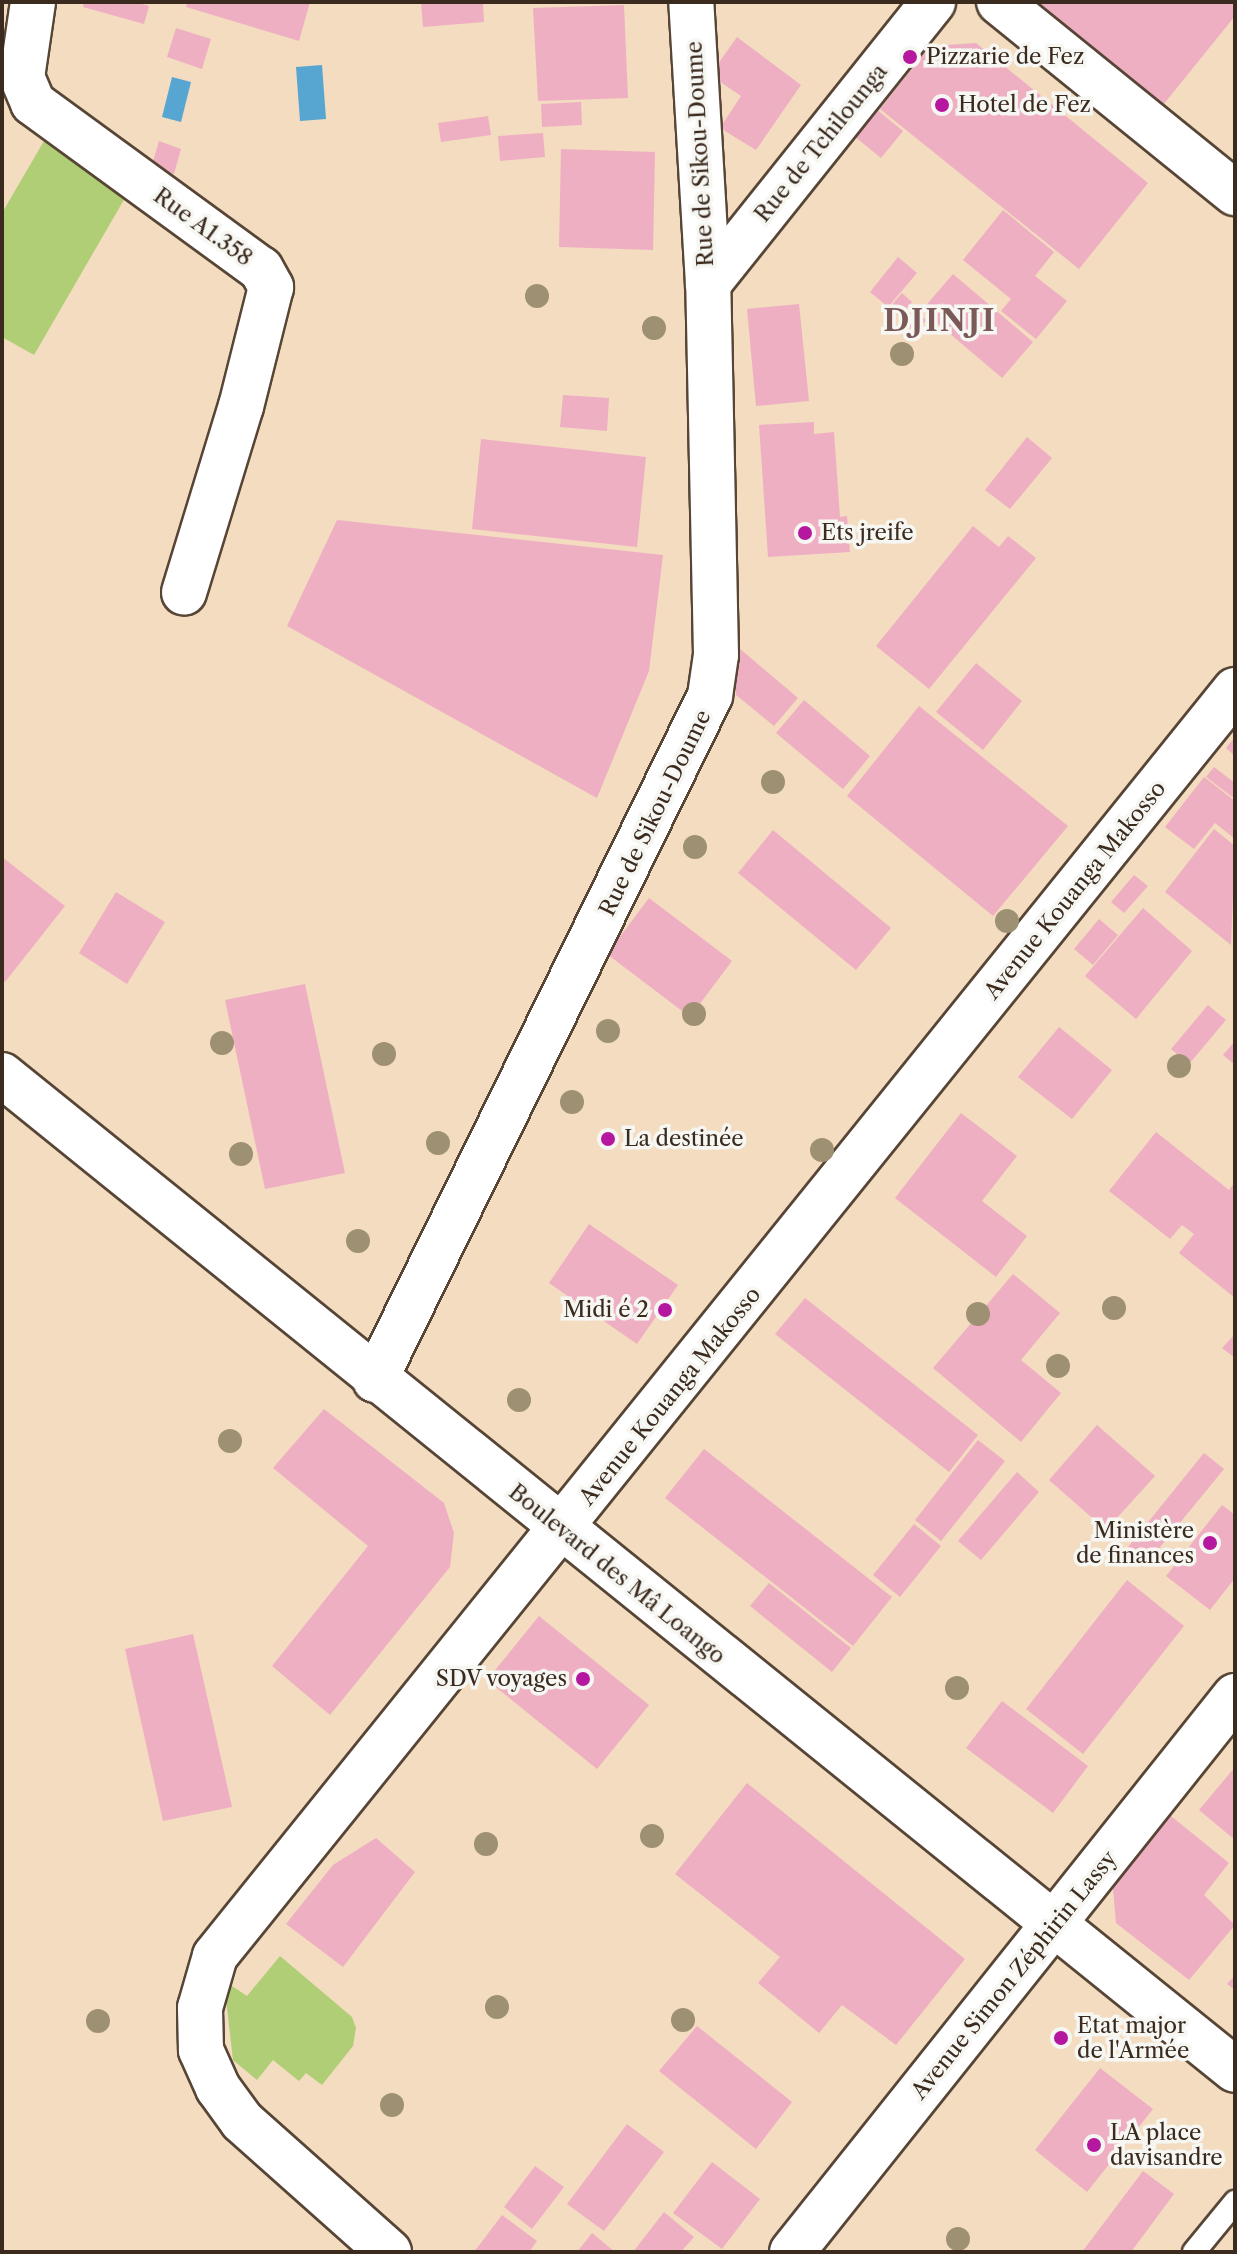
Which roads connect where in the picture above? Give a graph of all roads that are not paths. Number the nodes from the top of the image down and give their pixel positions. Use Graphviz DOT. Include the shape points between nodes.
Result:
graph roads {
  1 [pos="33,2"];
  2 [pos="691,2"];
  3 [pos="933,2"];
  4 [pos="999,2"];
  5 [pos="1235,193"];
  6 [pos="708,284"];
  7 [pos="184,592"];
  8 [pos="1235,690"];
  9 [pos="2,1075"];
  10 [pos="375,1380"];
  11 [pos="563,1529"];
  12 [pos="1235,1696"];
  13 [pos="1053,1928"];
  14 [pos="1235,2070"];
  15 [pos="1235,2202"];
  16 [pos="389,2252"];
  17 [pos="792,2252"];
  18 [pos="1194,2252"];
  1 -- 7 [label="street, Rue A1.358" via="22,77 33,103 261,269 271,287 265,324"];
  2 -- 6 [label="street, Rue de Sikou-Doume"];
  3 -- 6 [label="street, Rue de Tchilounga"];
  4 -- 5 [label="street"];
  6 -- 10 [label="street, Rue de Sikou-Doume" via="716,655 710,696"];
  8 -- 11 [label="street, Avenue Kouanga Makosso"];
  9 -- 10 [label="street, Boulevard des Mâ Loango"];
  10 -- 11 [label="street, Boulevard des Mâ Loango"];
  11 -- 13 [label="street, Boulevard des Mâ Loango"];
  11 -- 16 [label="street, Avenue Kouanga Makosso" via="215,1956 200,2008 201,2050 218,2088 242,2121"];
  12 -- 13 [label="street, Avenue Simon Zéphirin Lassy"];
  13 -- 14 [label="street, Boulevard des Mâ Loango"];
  13 -- 17 [label="street, Avenue Simon Zéphirin Lassy"];
  15 -- 18 [label="lane"];
}
